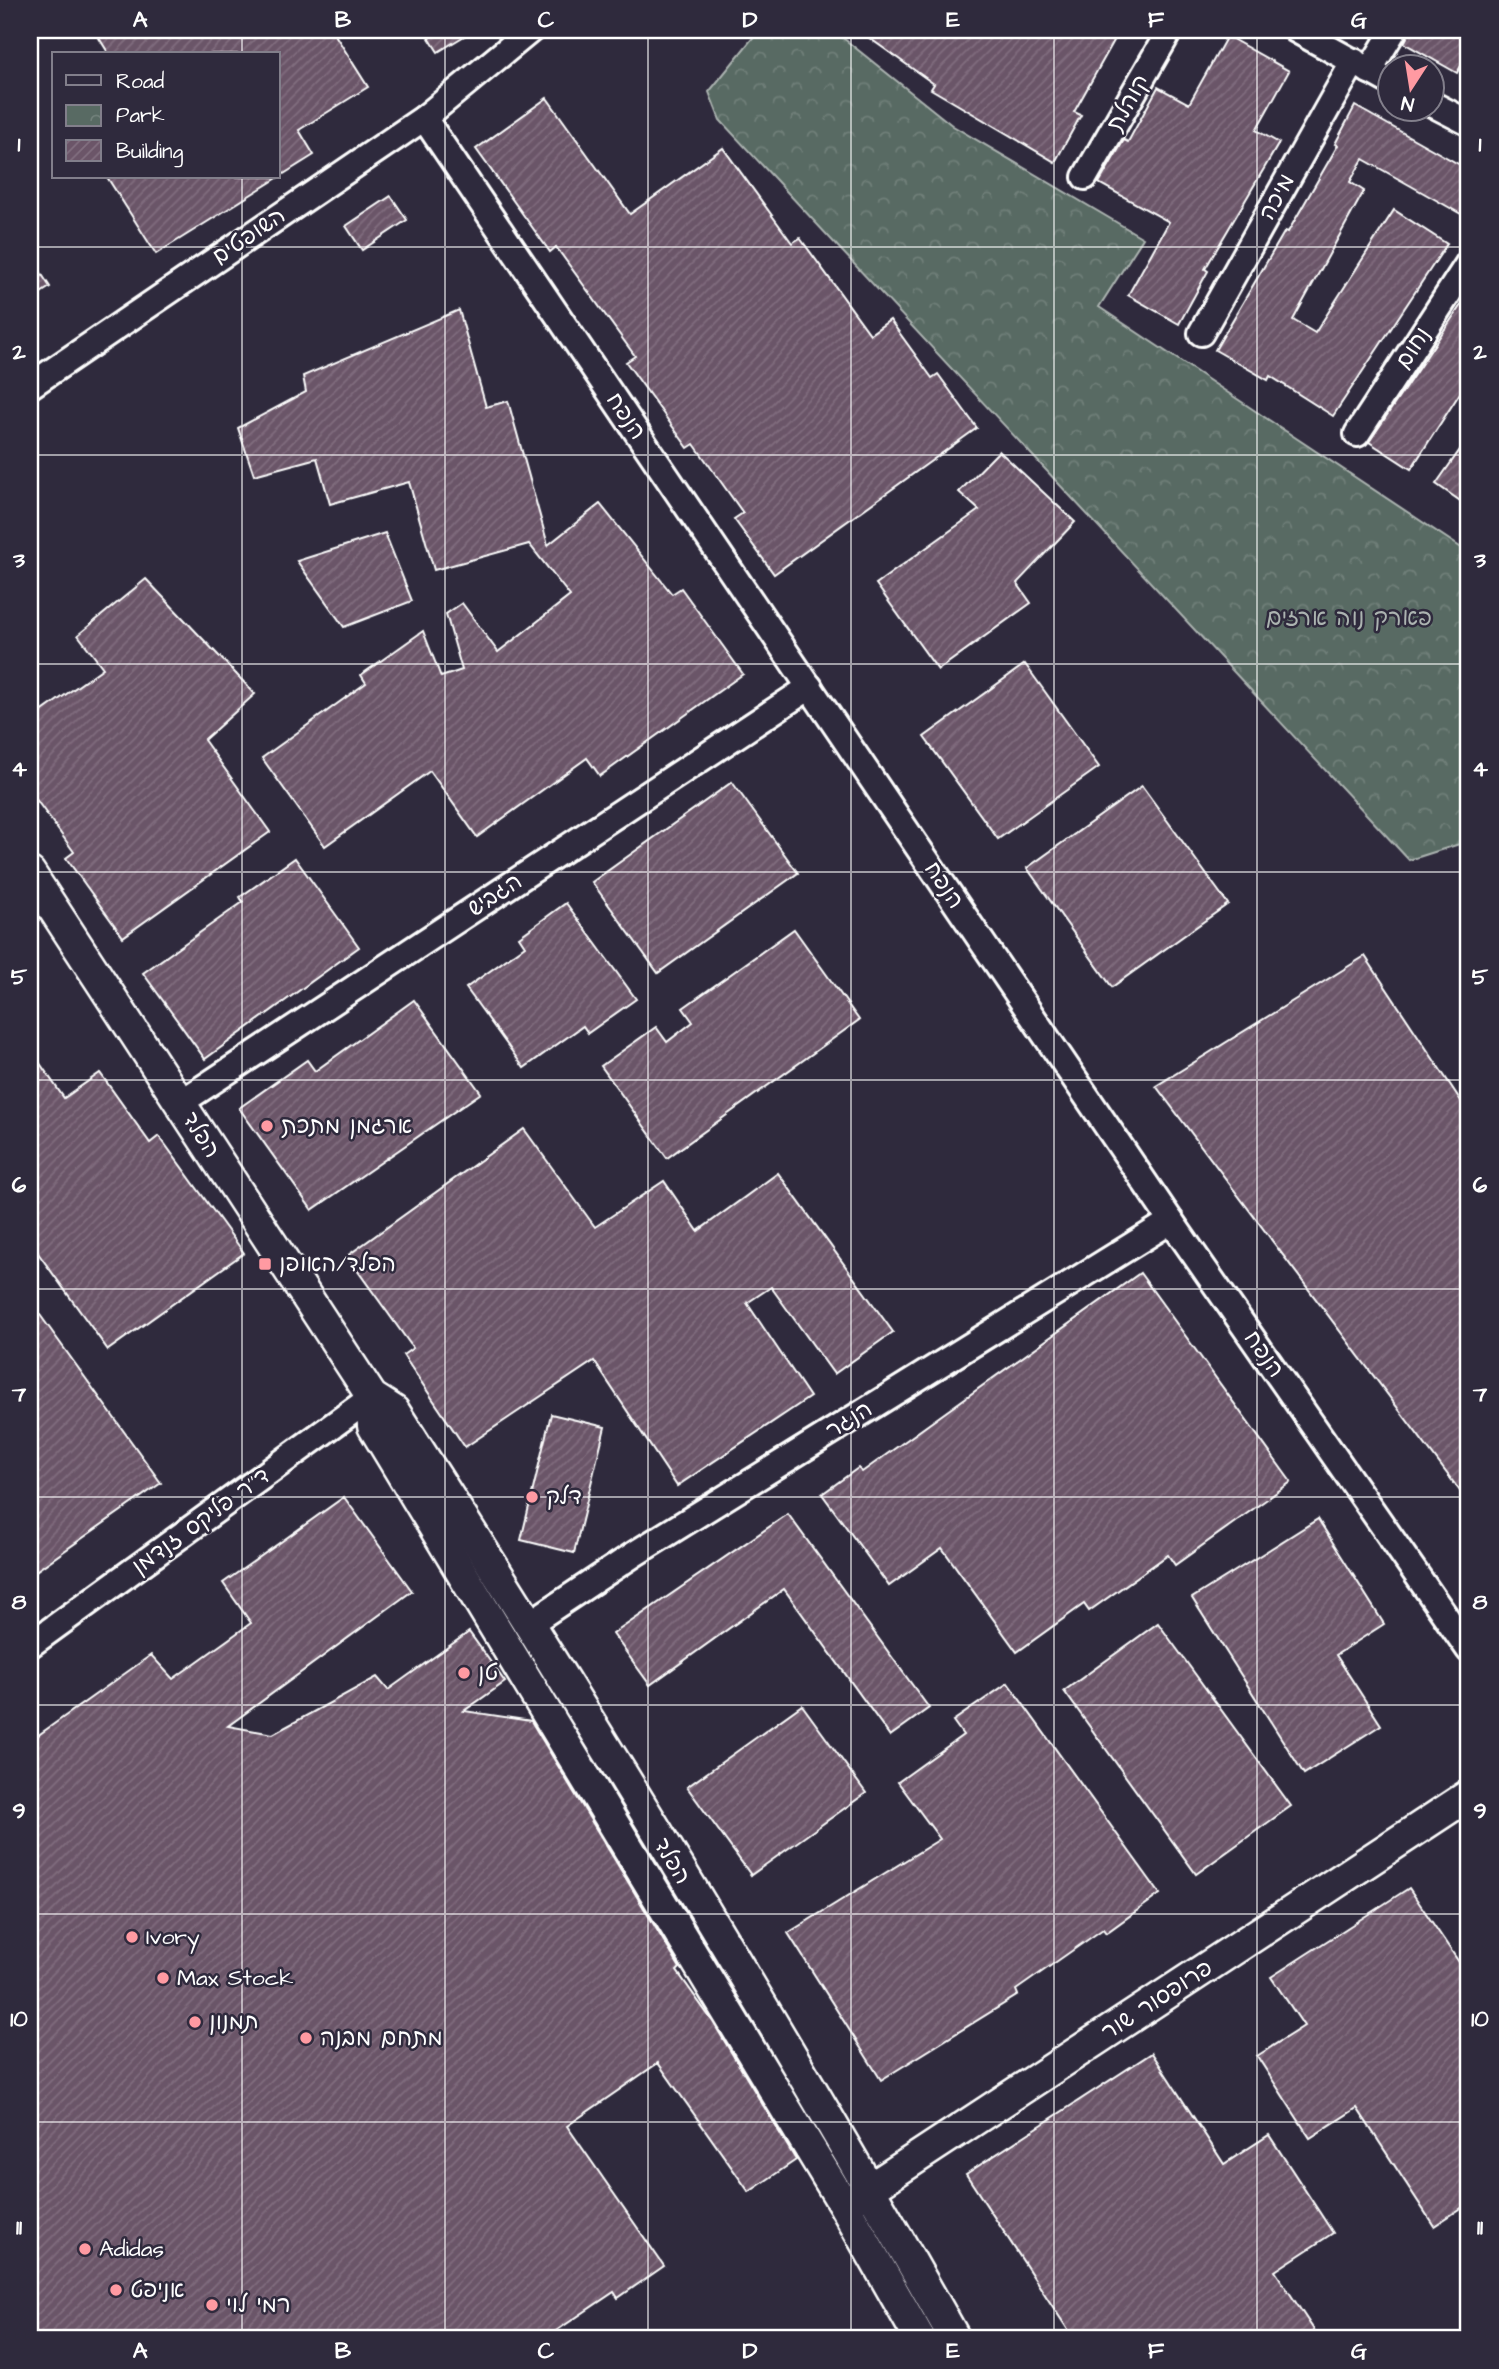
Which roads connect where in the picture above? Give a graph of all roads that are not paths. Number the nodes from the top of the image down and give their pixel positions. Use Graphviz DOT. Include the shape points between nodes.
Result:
graph roads {
  1 [pos="531,30"];
  2 [pos="1170,30"];
  3 [pos="1296,30"];
  4 [pos="1394,30"];
  5 [pos="1361,66"];
  6 [pos="1376,74"];
  7 [pos="1446,111"];
  8 [pos="424,118"];
  9 [pos="1469,123"];
  10 [pos="1085,177"];
  11 [pos="1469,262"];
  12 [pos="1200,333"];
  13 [pos="30,386"];
  14 [pos="1357,434"];
  15 [pos="810,687"];
  16 [pos="32,880"];
  17 [pos="180,1103"];
  18 [pos="1171,1220"];
  19 [pos="372,1397"];
  20 [pos="529,1624"];
  21 [pos="30,1645"];
  22 [pos="1469,1650"];
  23 [pos="1469,1795"];
  24 [pos="871,2189"];
  25 [pos="844,2205"];
  26 [pos="920,2339"];
  27 [pos="955,2339"];
  1 -- 8 [label="street, השופטים"];
  2 -- 10 [label="street, קוהלת"];
  3 -- 5 [label="street"];
  4 -- 5 [label="street, מיכה"];
  5 -- 6 [label="street"];
  5 -- 12 [label="street, מיכה"];
  7 -- 9 [label="street"];
  8 -- 13 [label="street, השופטים"];
  8 -- 15 [label="street, הנפח"];
  11 -- 14 [label="street, נחום"];
  15 -- 17 [label="street, הגביש"];
  15 -- 18 [label="street, הנפח"];
  16 -- 17 [label="street, הפלד"];
  17 -- 19 [label="street, הפלד"];
  18 -- 20 [label="street, הנגר"];
  18 -- 22 [label="street, הנפח"];
  19 -- 20 [label="street, הפלד" via="394,1411"];
  19 -- 21 [label="street, ד''ר פליקס זנדמן"];
  19 -- 25 [label="street, הפלד" via="373,1426"];
  20 -- 24 [label="street, הפלד"];
  23 -- 24 [label="street, פרופסור שור"];
  24 -- 25 [label="street, פרופסור שור"];
  24 -- 27 [label="street, הפלד"];
  25 -- 26 [label="street, הפלד"];
}
